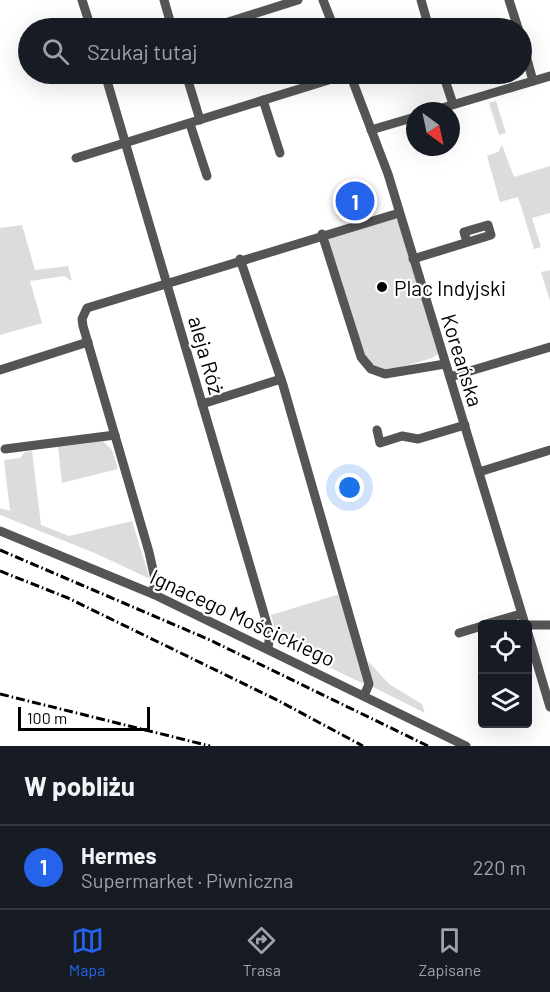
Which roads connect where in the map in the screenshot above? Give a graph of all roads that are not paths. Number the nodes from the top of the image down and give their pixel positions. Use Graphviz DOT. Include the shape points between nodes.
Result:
graph roads {
  1 [pos="82,0"];
  2 [pos="164,0"];
  3 [pos="298,0"];
  4 [pos="323,0"];
  5 [pos="420,0"];
  6 [pos="509,0"];
  7 [pos="88,18"];
  8 [pos="169,18"];
  9 [pos="243,18"];
  10 [pos="330,18"];
  11 [pos="426,18"];
  12 [pos="515,18"];
  13 [pos="550,76"];
  14 [pos="532,77"];
  15 [pos="533,81"];
  16 [pos="108,84"];
  17 [pos="189,84"];
  18 [pos="316,84"];
  19 [pos="353,84"];
  20 [pos="447,84"];
  21 [pos="523,84"];
  22 [pos="263,100"];
  23 [pos="452,102"];
  24 [pos="460,102"];
  25 [pos="200,120"];
  26 [pos="406,120"];
  27 [pos="190,123"];
  28 [pos="371,130"];
  29 [pos="126,144"];
  30 [pos="280,153"];
  31 [pos="76,158"];
  32 [pos="207,176"];
  33 [pos="399,213"];
  34 [pos="322,234"];
  35 [pos="467,242"];
  36 [pos="240,259"];
  37 [pos="412,259"];
  38 [pos="167,282"];
  39 [pos="88,342"];
  40 [pos="550,347"];
  41 [pos="445,364"];
  42 [pos="0,370"];
  43 [pos="450,376"];
  44 [pos="281,379"];
  45 [pos="202,404"];
  46 [pos="465,425"];
  47 [pos="377,430"];
  48 [pos="115,435"];
  49 [pos="5,449"];
  50 [pos="550,450"];
  51 [pos="479,472"];
  52 [pos="0,531"];
  53 [pos="153,594"];
  54 [pos="521,614"];
  55 [pos="501,620"];
  56 [pos="524,620"];
  57 [pos="532,625"];
  58 [pos="550,625"];
  59 [pos="478,627"];
  60 [pos="459,633"];
  61 [pos="532,646"];
  62 [pos="268,648"];
  63 [pos="364,696"];
  64 [pos="550,707"];
  65 [pos="466,746"];
  1 -- 7 [label="street"];
  2 -- 8 [label="street"];
  3 -- 9 [label="street"];
  4 -- 10 [label="street"];
  5 -- 11 [label="street"];
  6 -- 12 [label="street"];
  13 -- 15 [label="street"];
  14 -- 15 [label="street"];
  16 -- 29 [label="street, aleja Róż"];
  17 -- 25 [label="street"];
  18 -- 22 [label="street"];
  19 -- 28 [label="street, Koreańska"];
  20 -- 23 [label="street"];
  21 -- 24 [label="street"];
  22 -- 25 [label="street"];
  22 -- 30 [label="street"];
  25 -- 27 [label="street"];
  26 -- 28 [label="street"];
  27 -- 29 [label="street"];
  27 -- 32 [label="street"];
  28 -- 33 [label="street, Koreańska"];
  29 -- 31 [label="street"];
  29 -- 38 [label="street, aleja Róż"];
  33 -- 34 [label="street"];
  33 -- 37 [label="street, Koreańska"];
  34 -- 36 [label="street"];
  34 -- 41 [label="street" via="366,365 385,374"];
  35 -- 37 [label="street"];
  36 -- 38 [label="street"];
  36 -- 44 [label="street"];
  37 -- 41 [label="street, Koreańska"];
  38 -- 39 [label="street" via="94,304 83,314"];
  38 -- 45 [label="street, aleja Róż"];
  39 -- 42 [label="street"];
  39 -- 48 [label="street"];
  40 -- 43 [label="street"];
  41 -- 43 [label="street, Koreańska"];
  43 -- 46 [label="street, Koreańska"];
  44 -- 45 [label="street"];
  44 -- 63 [label="street" via="368,678"];
  45 -- 62 [label="street, aleja Róż" via="270,634"];
  46 -- 47 [label="street" via="418,439 402,436 380,443"];
  46 -- 51 [label="street, Koreańska"];
  48 -- 49 [label="street"];
  48 -- 53 [label="street" via="149,552 155,579"];
  50 -- 51 [label="street"];
  51 -- 54 [label="street, Koreańska"];
  52 -- 53 [label="street, Ignacego Mościckiego"];
  53 -- 62 [label="street, Ignacego Mościckiego"];
  54 -- 55 [label="street"];
  54 -- 56 [label="street, Koreańska"];
  57 -- 58 [label="street"];
  59 -- 60 [label="street"];
  61 -- 64 [label="street"];
  62 -- 63 [label="street, Ignacego Mościckiego"];
  63 -- 65 [label="street, Ignacego Mościckiego"];
}
